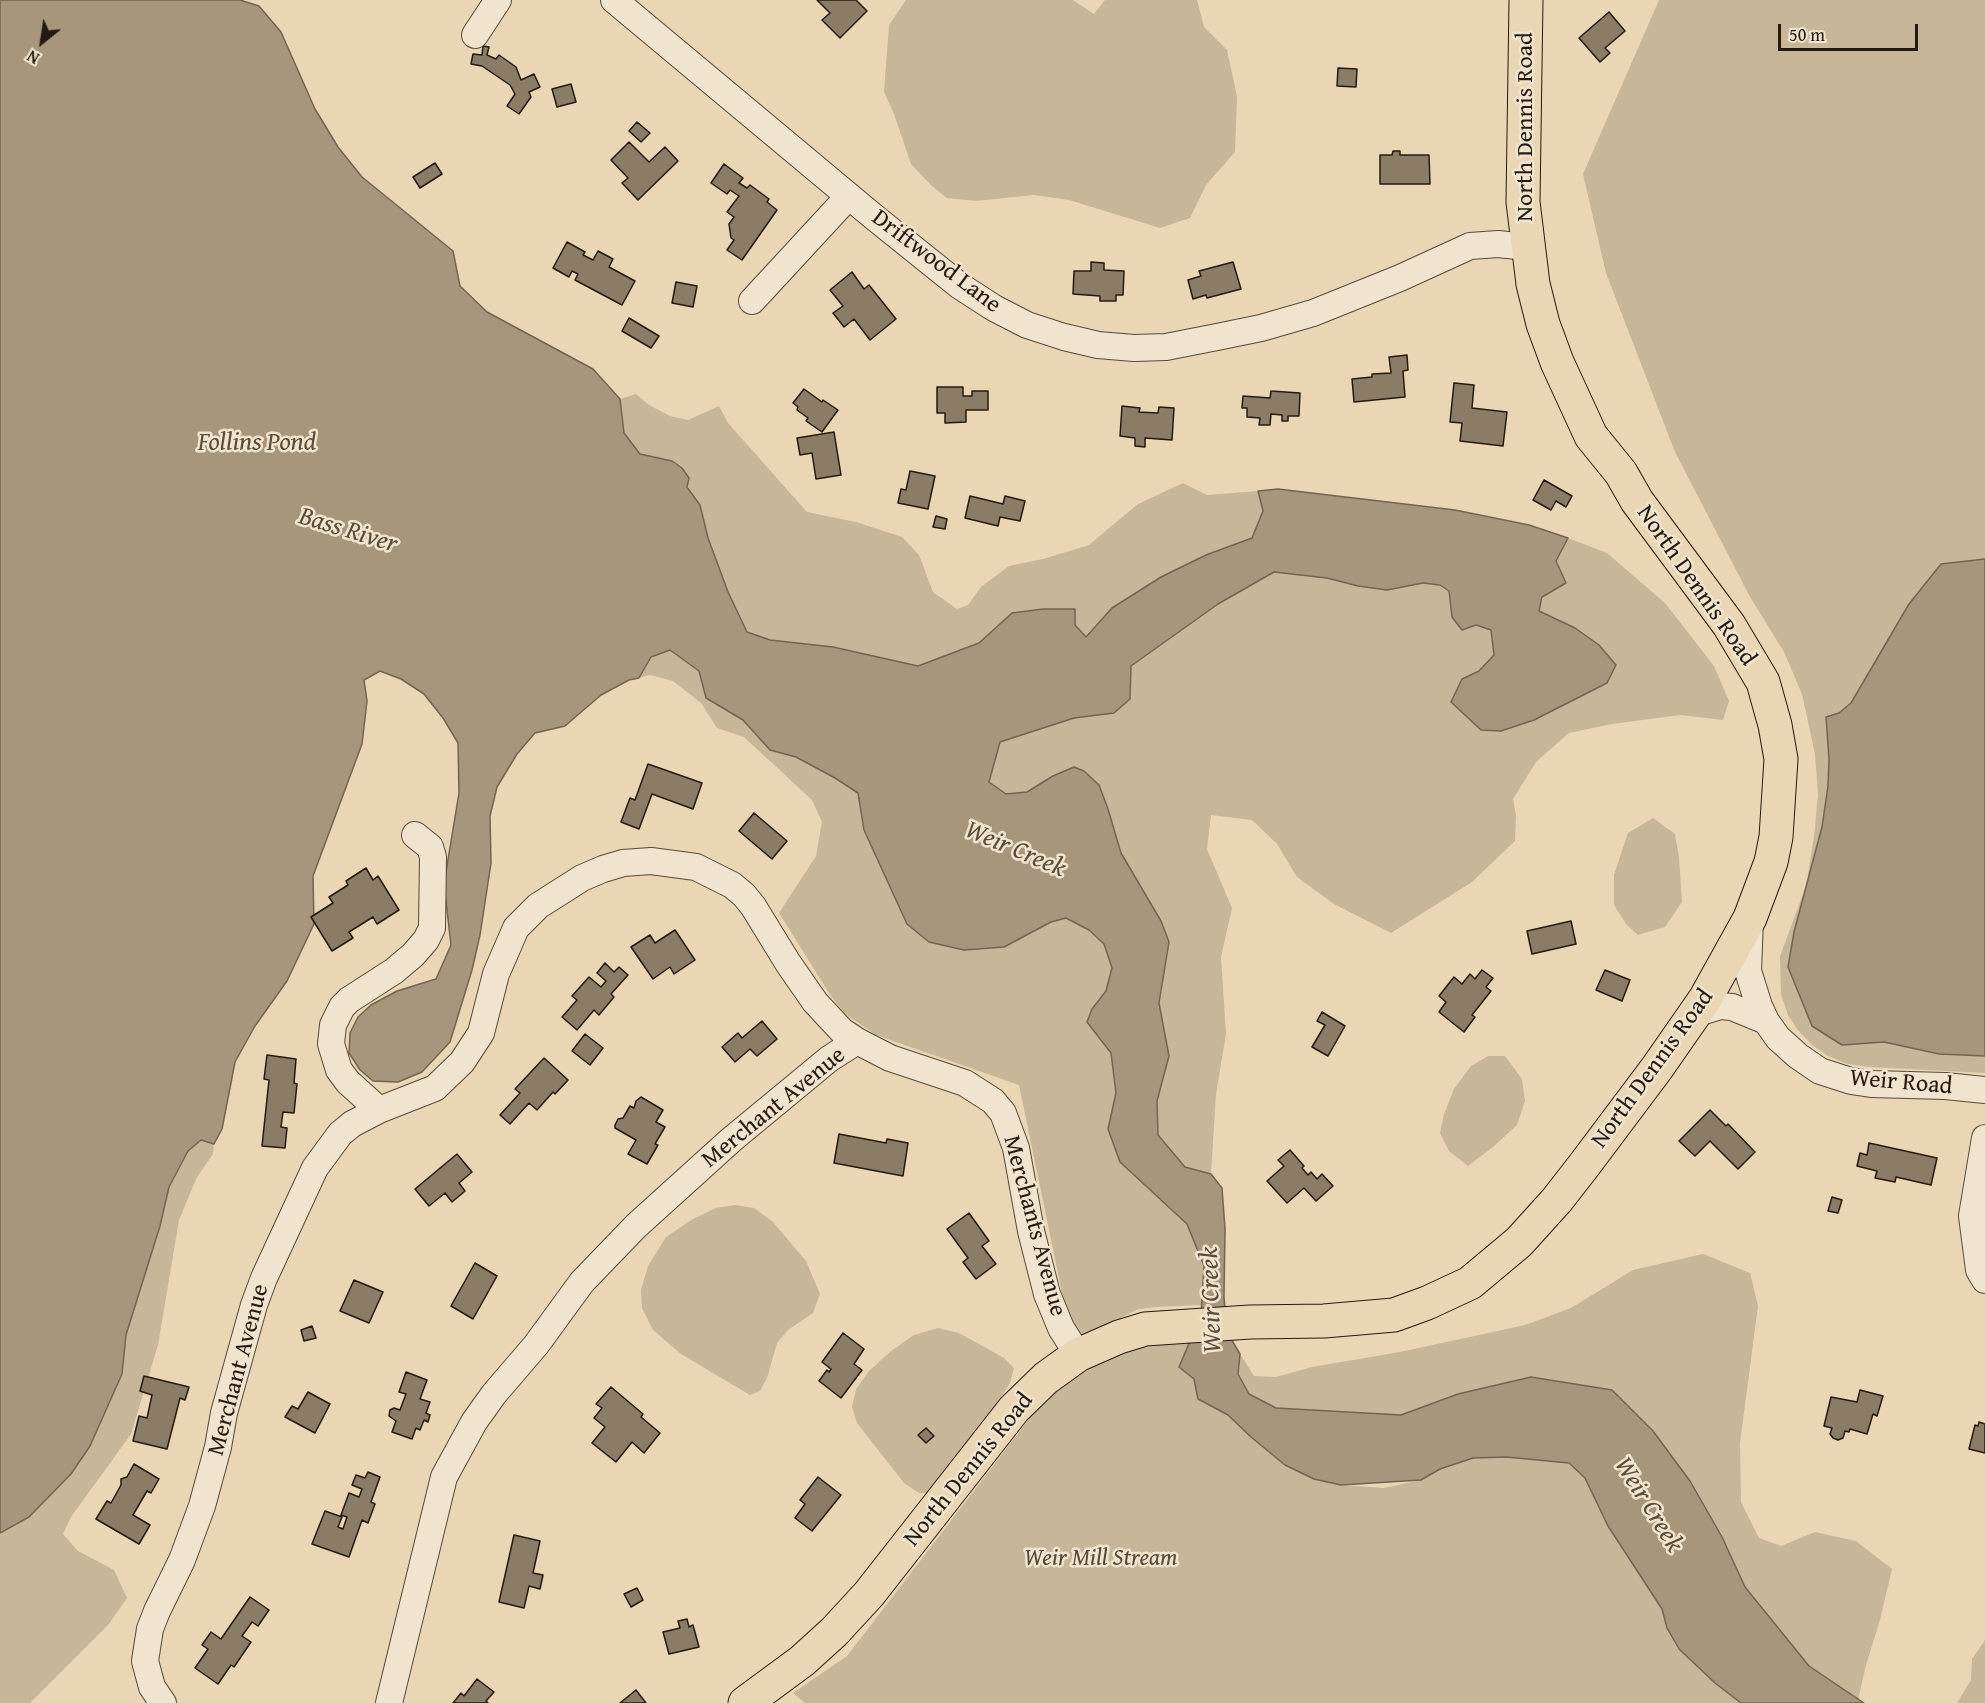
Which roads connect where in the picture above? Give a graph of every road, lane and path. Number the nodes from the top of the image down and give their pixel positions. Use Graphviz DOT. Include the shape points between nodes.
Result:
graph roads {
  1 [pos="498,0"];
  2 [pos="614,0"];
  3 [pos="1526,0"];
  4 [pos="475,35"];
  5 [pos="849,196"];
  6 [pos="1527,247"];
  7 [pos="752,301"];
  8 [pos="415,835"];
  9 [pos="1750,918"];
  10 [pos="1694,1014"];
  11 [pos="1766,1021"];
  12 [pos="857,1041"];
  13 [pos="1985,1090"];
  14 [pos="379,1110"];
  15 [pos="1985,1138"];
  16 [pos="1985,1280"];
  17 [pos="1078,1355"];
  18 [pos="163,1703"];
  19 [pos="389,1703"];
  20 [pos="745,1703"];
  1 -- 4 [label="street"];
  2 -- 5 [label="street, Driftwood Lane"];
  3 -- 6 [label="main road, North Dennis Road" via="1523,186"];
  5 -- 6 [label="street, Driftwood Lane" via="960,286 1027,326 1098,345 1134,348 1166,347 1313,313 1470,246"];
  5 -- 7 [label="street"];
  6 -- 9 [label="main road, North Dennis Road" via="1544,324 1591,436 1729,625 1763,682 1780,759 1779,814 1772,862"];
  8 -- 14 [label="street" via="430,848 433,857 432,928 413,955 349,1000 333,1025 331,1044 339,1070"];
  9 -- 10 [label="main road, North Dennis Road" via="1732,955"];
  9 -- 11 [label="street, Weir Road" via="1748,971"];
  10 -- 11 [label="street, Weir Road" via="1720,1006 1732,1007"];
  10 -- 17 [label="main road, North Dennis Road" via="1557,1200 1519,1242 1470,1283 1395,1315 1145,1329"];
  11 -- 13 [label="street, Weir Road" via="1798,1056 1833,1077 1870,1084"];
  12 -- 14 [label="street, Merchant Avenue" via="815,1002 753,906 732,885 696,867 623,862 582,878 528,914 516,928 496,974 481,1033 471,1051 435,1088"];
  12 -- 17 [label="street, Merchants Avenue" via="890,1058 965,1083 993,1101 1003,1113 1016,1148 1047,1294"];
  12 -- 19 [label="street, Merchant Avenue" via="829,1059 731,1140 636,1226 582,1282 474,1422 444,1478"];
  14 -- 18 [label="street, Merchant Avenue" via="352,1124 327,1150 306,1187 254,1305 202,1506 150,1629 145,1661 152,1687"];
  15 -- 16 [label="street" via="1972,1216 1979,1270"];
  17 -- 20 [label="main road, North Dennis Road" via="1046,1378 1014,1409 869,1594 834,1632"];
}
